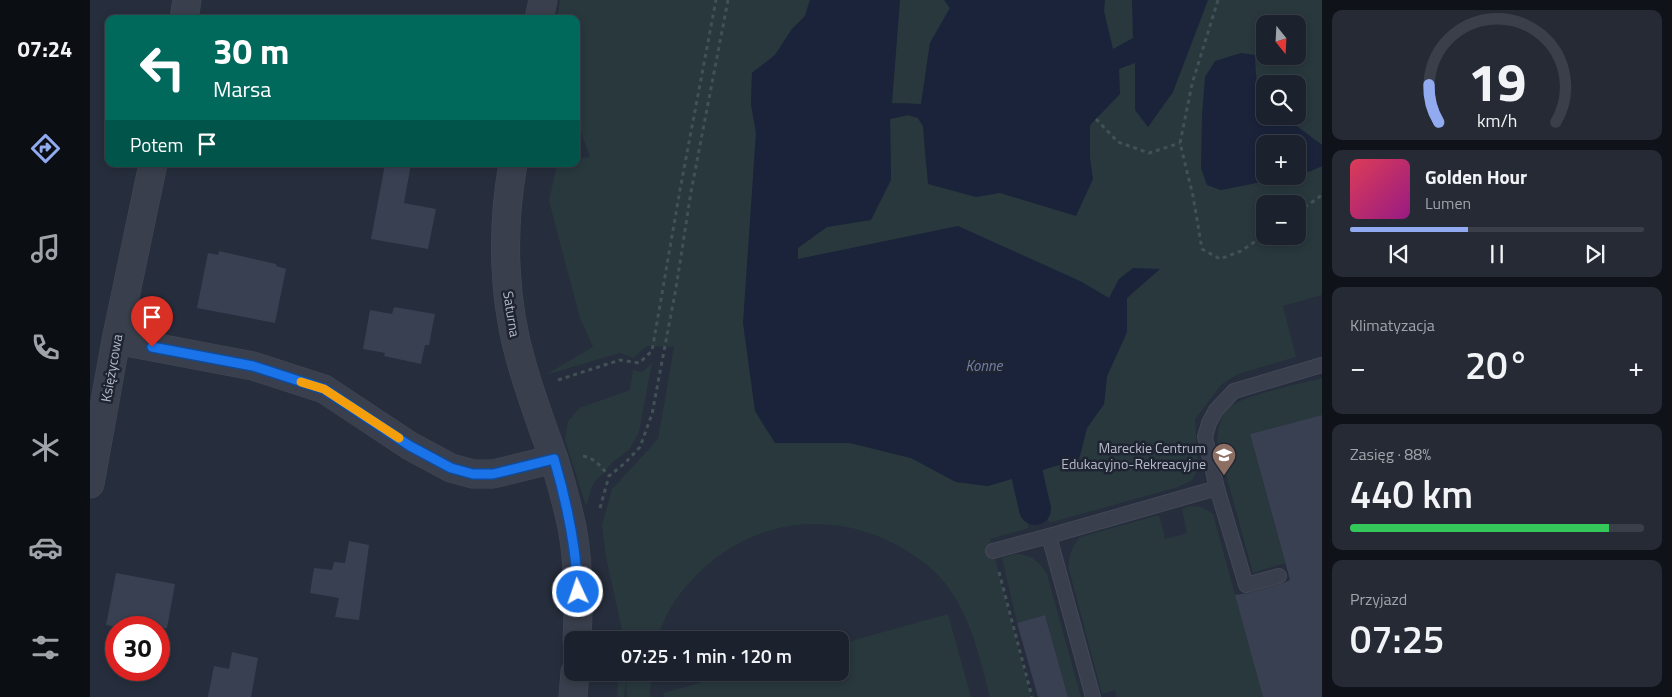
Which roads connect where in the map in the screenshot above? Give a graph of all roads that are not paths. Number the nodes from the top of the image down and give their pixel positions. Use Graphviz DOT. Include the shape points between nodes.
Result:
graph roads {
  1 [pos="188,0"];
  2 [pos="543,0"];
  3 [pos="185,15"];
  4 [pos="540,15"];
  5 [pos="152,167"];
  6 [pos="512,167"];
  7 [pos="116,340"];
  8 [pos="1322,365"];
  9 [pos="554,459"];
  10 [pos="90,484"];
  11 [pos="1217,488"];
  12 [pos="1049,536"];
  13 [pos="993,551"];
  14 [pos="1279,576"];
  15 [pos="577,631"];
  16 [pos="574,681"];
  17 [pos="573,697"];
  18 [pos="1093,697"];
  1 -- 3 [label="street"];
  2 -- 4 [label="street"];
  5 -- 7 [label="street, Księżycowa"];
  6 -- 9 [label="street, Saturna" via="506,217 510,306 523,367"];
  7 -- 9 [label="street" via="253,366 324,389 410,446 451,468 473,474 493,474"];
  7 -- 10 [label="street, Księżycowa"];
  8 -- 11 [label="lane" via="1234,391 1216,410 1206,437"];
  9 -- 15 [label="street, Saturna" via="572,529 577,575"];
  11 -- 12 [label="lane"];
  11 -- 14 [label="lane" via="1246,585"];
  12 -- 13 [label="lane"];
  12 -- 18 [label="lane"];
  16 -- 17 [label="street"];
}
